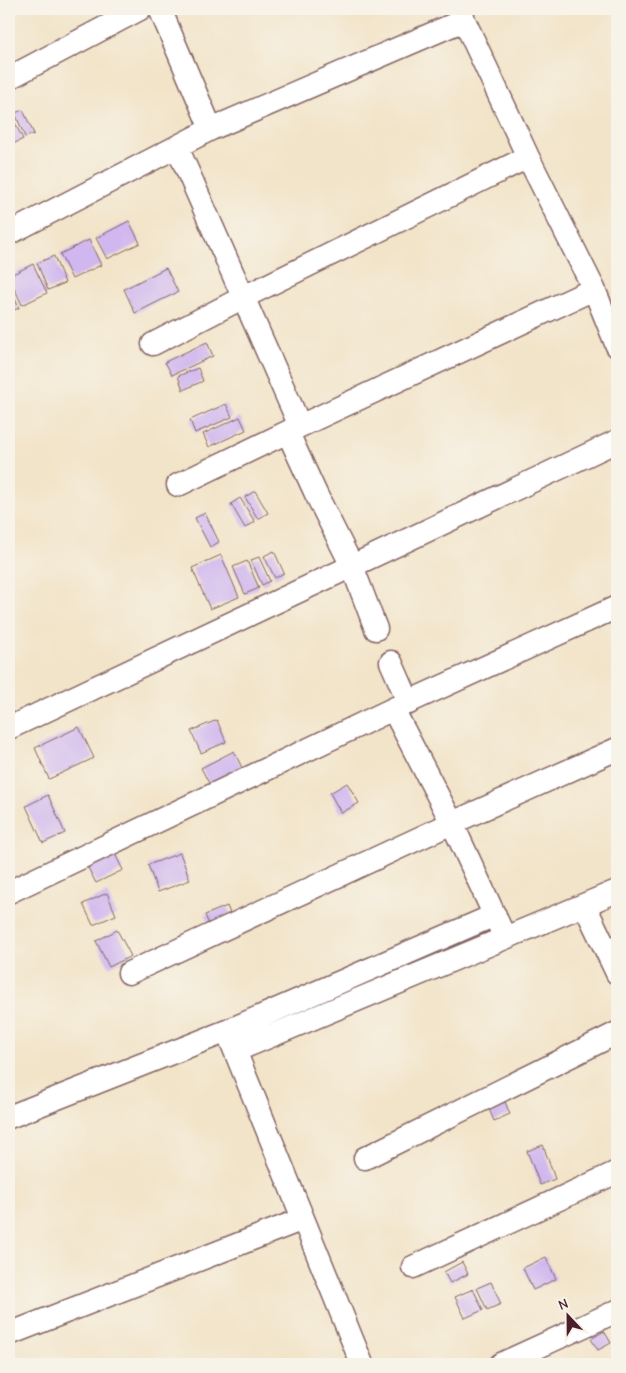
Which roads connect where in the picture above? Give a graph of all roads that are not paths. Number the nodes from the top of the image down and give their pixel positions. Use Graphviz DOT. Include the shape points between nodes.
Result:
graph roads {
  1 [pos="140,9"];
  2 [pos="160,9"];
  3 [pos="463,14"];
  4 [pos="9,78"];
  5 [pos="212,129"];
  6 [pos="177,147"];
  7 [pos="528,157"];
  8 [pos="10,233"];
  9 [pos="594,289"];
  10 [pos="244,297"];
  11 [pos="153,344"];
  12 [pos="617,346"];
  13 [pos="294,429"];
  14 [pos="617,441"];
  15 [pos="178,485"];
  16 [pos="352,566"];
  17 [pos="617,607"];
  18 [pos="376,629"];
  19 [pos="391,662"];
  20 [pos="401,706"];
  21 [pos="9,728"];
  22 [pos="617,749"];
  23 [pos="452,823"];
  24 [pos="617,891"];
  25 [pos="9,892"];
  26 [pos="585,906"];
  27 [pos="495,915"];
  28 [pos="506,938"];
  29 [pos="436,940"];
  30 [pos="447,962"];
  31 [pos="129,973"];
  32 [pos="617,973"];
  33 [pos="227,1030"];
  34 [pos="617,1033"];
  35 [pos="236,1051"];
  36 [pos="9,1117"];
  37 [pos="365,1158"];
  38 [pos="617,1172"];
  39 [pos="303,1219"];
  40 [pos="413,1267"];
  41 [pos="617,1311"];
  42 [pos="9,1334"];
  43 [pos="362,1364"];
  44 [pos="501,1364"];
  1 -- 4 [label="street"];
  2 -- 5 [label="street"];
  3 -- 5 [label="street"];
  3 -- 7 [label="street"];
  5 -- 6 [label="street"];
  6 -- 8 [label="street"];
  6 -- 10 [label="street"];
  7 -- 9 [label="street"];
  7 -- 10 [label="street"];
  9 -- 12 [label="street"];
  9 -- 13 [label="street"];
  10 -- 11 [label="street"];
  10 -- 13 [label="street"];
  13 -- 15 [label="street"];
  13 -- 16 [label="street" via="316,494"];
  14 -- 16 [label="street"];
  16 -- 18 [label="street"];
  16 -- 21 [label="street"];
  17 -- 20 [label="street"];
  19 -- 20 [label="street"];
  20 -- 23 [label="street"];
  20 -- 25 [label="street"];
  22 -- 23 [label="street"];
  23 -- 27 [label="street"];
  23 -- 31 [label="street"];
  24 -- 26 [label="street"];
  26 -- 28 [label="street"];
  26 -- 32 [label="street"];
  27 -- 28 [label="street"];
  27 -- 29 [label="street"];
  28 -- 30 [label="street"];
  29 -- 30 [label="street"];
  29 -- 33 [label="street"];
  30 -- 35 [label="street"];
  33 -- 35 [label="street"];
  33 -- 36 [label="street"];
  34 -- 37 [label="street"];
  35 -- 39 [label="street"];
  38 -- 40 [label="street"];
  39 -- 42 [label="street"];
  39 -- 43 [label="street"];
  41 -- 44 [label="street"];
}
